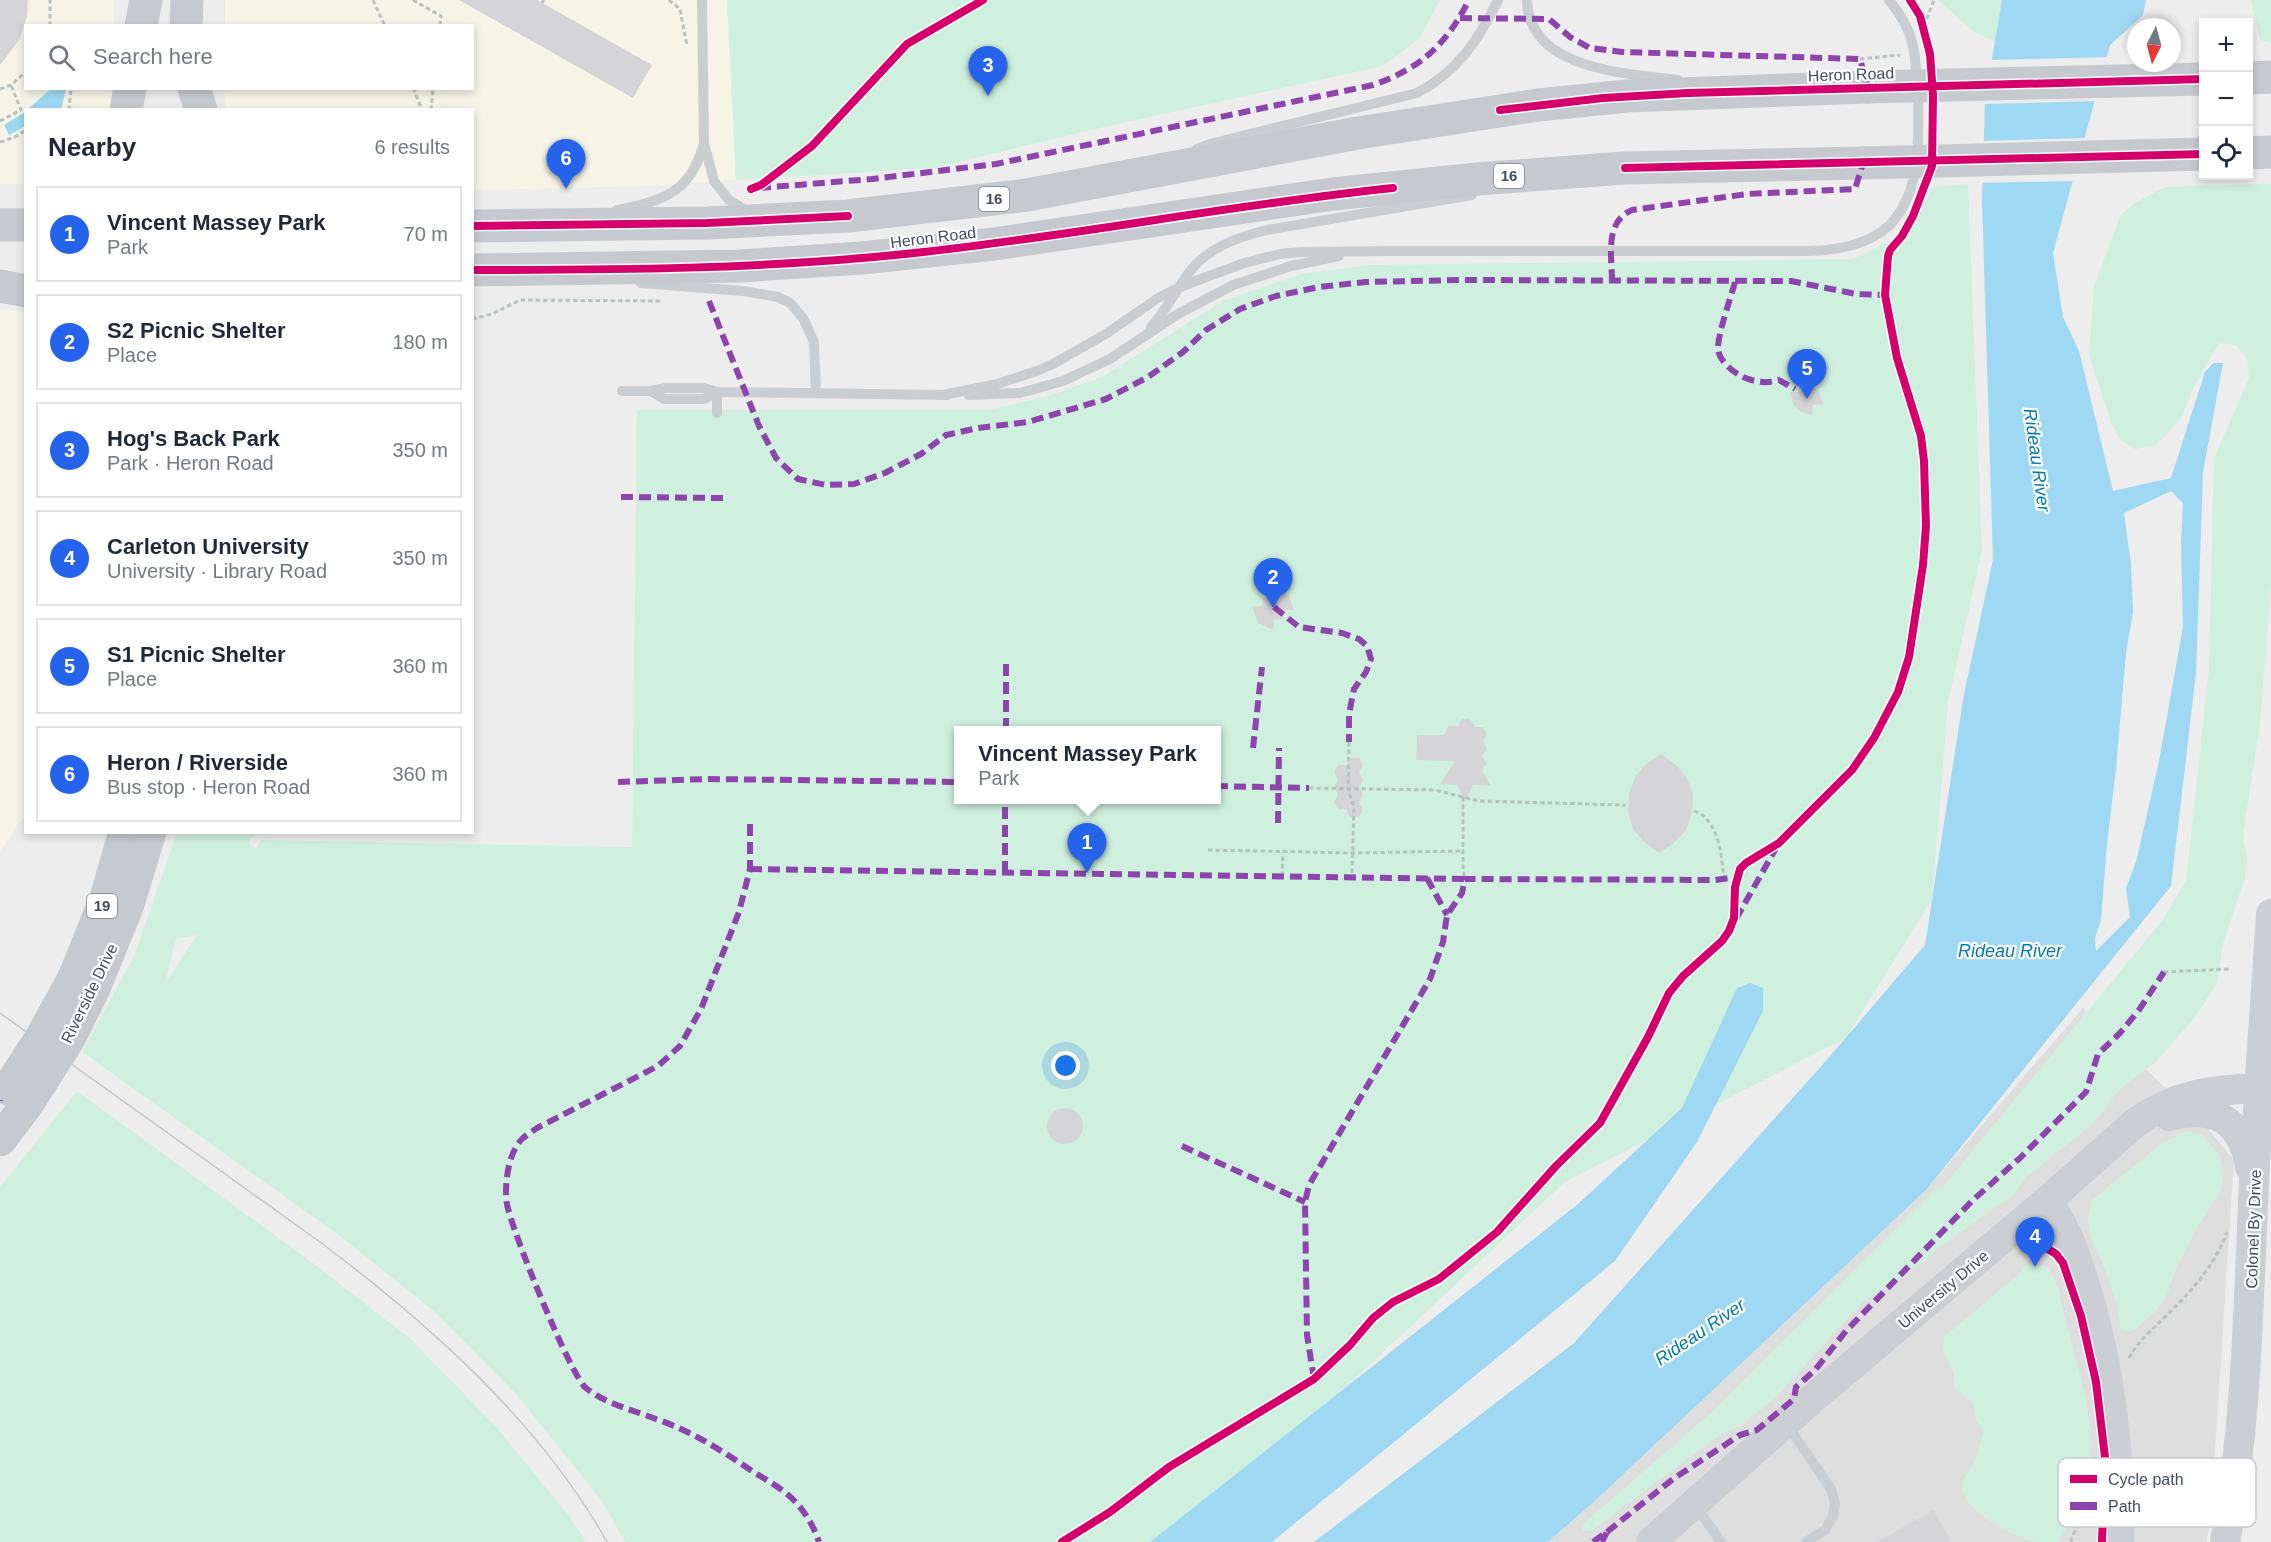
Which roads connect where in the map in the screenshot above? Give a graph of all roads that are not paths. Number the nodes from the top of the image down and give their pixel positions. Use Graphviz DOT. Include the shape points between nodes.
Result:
graph roads {
  1 [pos="146,0"];
  2 [pos="187,0"];
  3 [pos="702,0"];
  4 [pos="1498,0"];
  5 [pos="1527,0"];
  6 [pos="1889,0"];
  7 [pos="141,24"];
  8 [pos="147,24"];
  9 [pos="186,24"];
  10 [pos="2271,77"];
  11 [pos="2253,78"];
  12 [pos="2199,79"];
  13 [pos="130,90"];
  14 [pos="147,90"];
  15 [pos="185,90"];
  16 [pos="195,90"];
  17 [pos="1762,92"];
  18 [pos="126,108"];
  19 [pos="147,108"];
  20 [pos="185,108"];
  21 [pos="200,108"];
  22 [pos="704,143"];
  23 [pos="2253,153"];
  24 [pos="2271,153"];
  25 [pos="2199,154"];
  26 [pos="1625,168"];
  27 [pos="1138,172"];
  28 [pos="1509,189"];
  29 [pos="1485,193"];
  30 [pos="608,212"];
  31 [pos="596,214"];
  32 [pos="769,221"];
  33 [pos="0,225"];
  34 [pos="24,225"];
  35 [pos="538,225"];
  36 [pos="474,226"];
  37 [pos="1369,251"];
  38 [pos="0,268"];
  39 [pos="24,268"];
  40 [pos="486,270"];
  41 [pos="0,286"];
  42 [pos="1180,287"];
  43 [pos="24,291"];
  44 [pos="1141,338"];
  45 [pos="622,391"];
  46 [pos="717,392"];
  47 [pos="816,393"];
  48 [pos="943,394"];
  49 [pos="717,413"];
  50 [pos="124,834"];
  51 [pos="149,834"];
  52 [pos="2271,914"];
  53 [pos="84,983"];
  54 [pos="2259,1088"];
  55 [pos="12,1098"];
  56 [pos="2119,1137"];
  57 [pos="0,1140"];
  58 [pos="2047,1202"];
  59 [pos="2253,1204"];
  60 [pos="1786,1423"];
  61 [pos="2117,1458"];
  62 [pos="2238,1458"];
  63 [pos="1694,1504"];
  64 [pos="2119,1527"];
  65 [pos="2227,1527"];
  66 [pos="1662,1538"];
  67 [pos="1721,1542"];
  68 [pos="1806,1542"];
  69 [pos="2119,1542"];
  70 [pos="2225,1542"];
  1 -- 7 [label="main road"];
  1 -- 8 [label="main road"];
  2 -- 9 [label="main road"];
  3 -- 22 [label="lane"];
  4 -- 27 [label="lane" via="1462,59 1441,79 1417,93 1210,144"];
  5 -- 17 [label="lane" via="1530,19 1545,42 1578,63"];
  6 -- 37 [label="lane" via="1905,23 1914,54 1917,143 1914,180 1904,205 1875,236 1828,251"];
  10 -- 11 [label="main road"];
  12 -- 17 [label="main road, Heron Road / 16, bridge" via="1864,73"];
  13 -- 18 [label="main road"];
  14 -- 19 [label="main road"];
  15 -- 20 [label="main road"];
  16 -- 21 [label="main road"];
  17 -- 27 [label="main road, Heron Road / 16" via="1627,96 1509,109"];
  22 -- 30 [label="lane" via="696,167 682,186 661,199"];
  22 -- 32 [label="lane" via="714,181 729,200"];
  23 -- 24 [label="main road"];
  25 -- 26 [label="main road, Heron Road / 16, bridge"];
  26 -- 28 [label="lane"];
  26 -- 40 [label="main road, Heron Road / 16" via="1333,194 994,244 873,257 729,267"];
  27 -- 32 [label="main road, Heron Road / 16" via="1028,195"];
  29 -- 42 [label="lane" via="1252,234 1209,254 1197,263"];
  31 -- 35 [label="lane"];
  32 -- 35 [label="main road, Heron Road / 16"];
  33 -- 34 [label="main road"];
  35 -- 36 [label="main road, Heron Road / 16"];
  37 -- 42 [label="lane" via="1280,254"];
  37 -- 44 [label="lane" via="1291,266 1233,285"];
  38 -- 39 [label="main road"];
  40 -- 47 [label="lane" via="778,297 790,303 803,318 814,342"];
  41 -- 43 [label="main road"];
  42 -- 44 [label="lane"];
  42 -- 48 [label="lane" via="1053,364 997,384"];
  44 -- 48 [label="lane" via="1097,366 1044,387 1009,394"];
  45 -- 46 [label="lane" via="704,388"];
  46 -- 47 [label="lane"];
  46 -- 49 [label="lane"];
  47 -- 48 [label="lane"];
  50 -- 53 [label="main road, Riverside Drive / 19"];
  51 -- 53 [label="main road, Riverside Drive / 19" via="128,907"];
  52 -- 54 [label="street, Colonel By Drive"];
  53 -- 55 [label="main road, Riverside Drive / 19, bridge" via="41,1038"];
  54 -- 56 [label="street, University Drive" via="2175,1100 2149,1113"];
  54 -- 59 [label="street, Colonel By Drive"];
  55 -- 57 [label="main road, Riverside Drive / 19"];
  56 -- 58 [label="street, University Drive"];
  56 -- 59 [label="street" via="2183,1112 2217,1115 2236,1129 2242,1139 2250,1166"];
  58 -- 60 [label="street, University Drive"];
  58 -- 61 [label="street" via="2061,1220 2078,1262 2098,1328"];
  59 -- 62 [label="street, Colonel By Drive"];
  60 -- 63 [label="street, University Drive"];
  60 -- 68 [label="lane" via="1831,1489 1835,1503 1825,1530"];
  63 -- 66 [label="street, University Drive"];
  63 -- 67 [label="lane"];
  64 -- 69 [label="street"];
  65 -- 70 [label="street, Colonel By Drive"];
}
